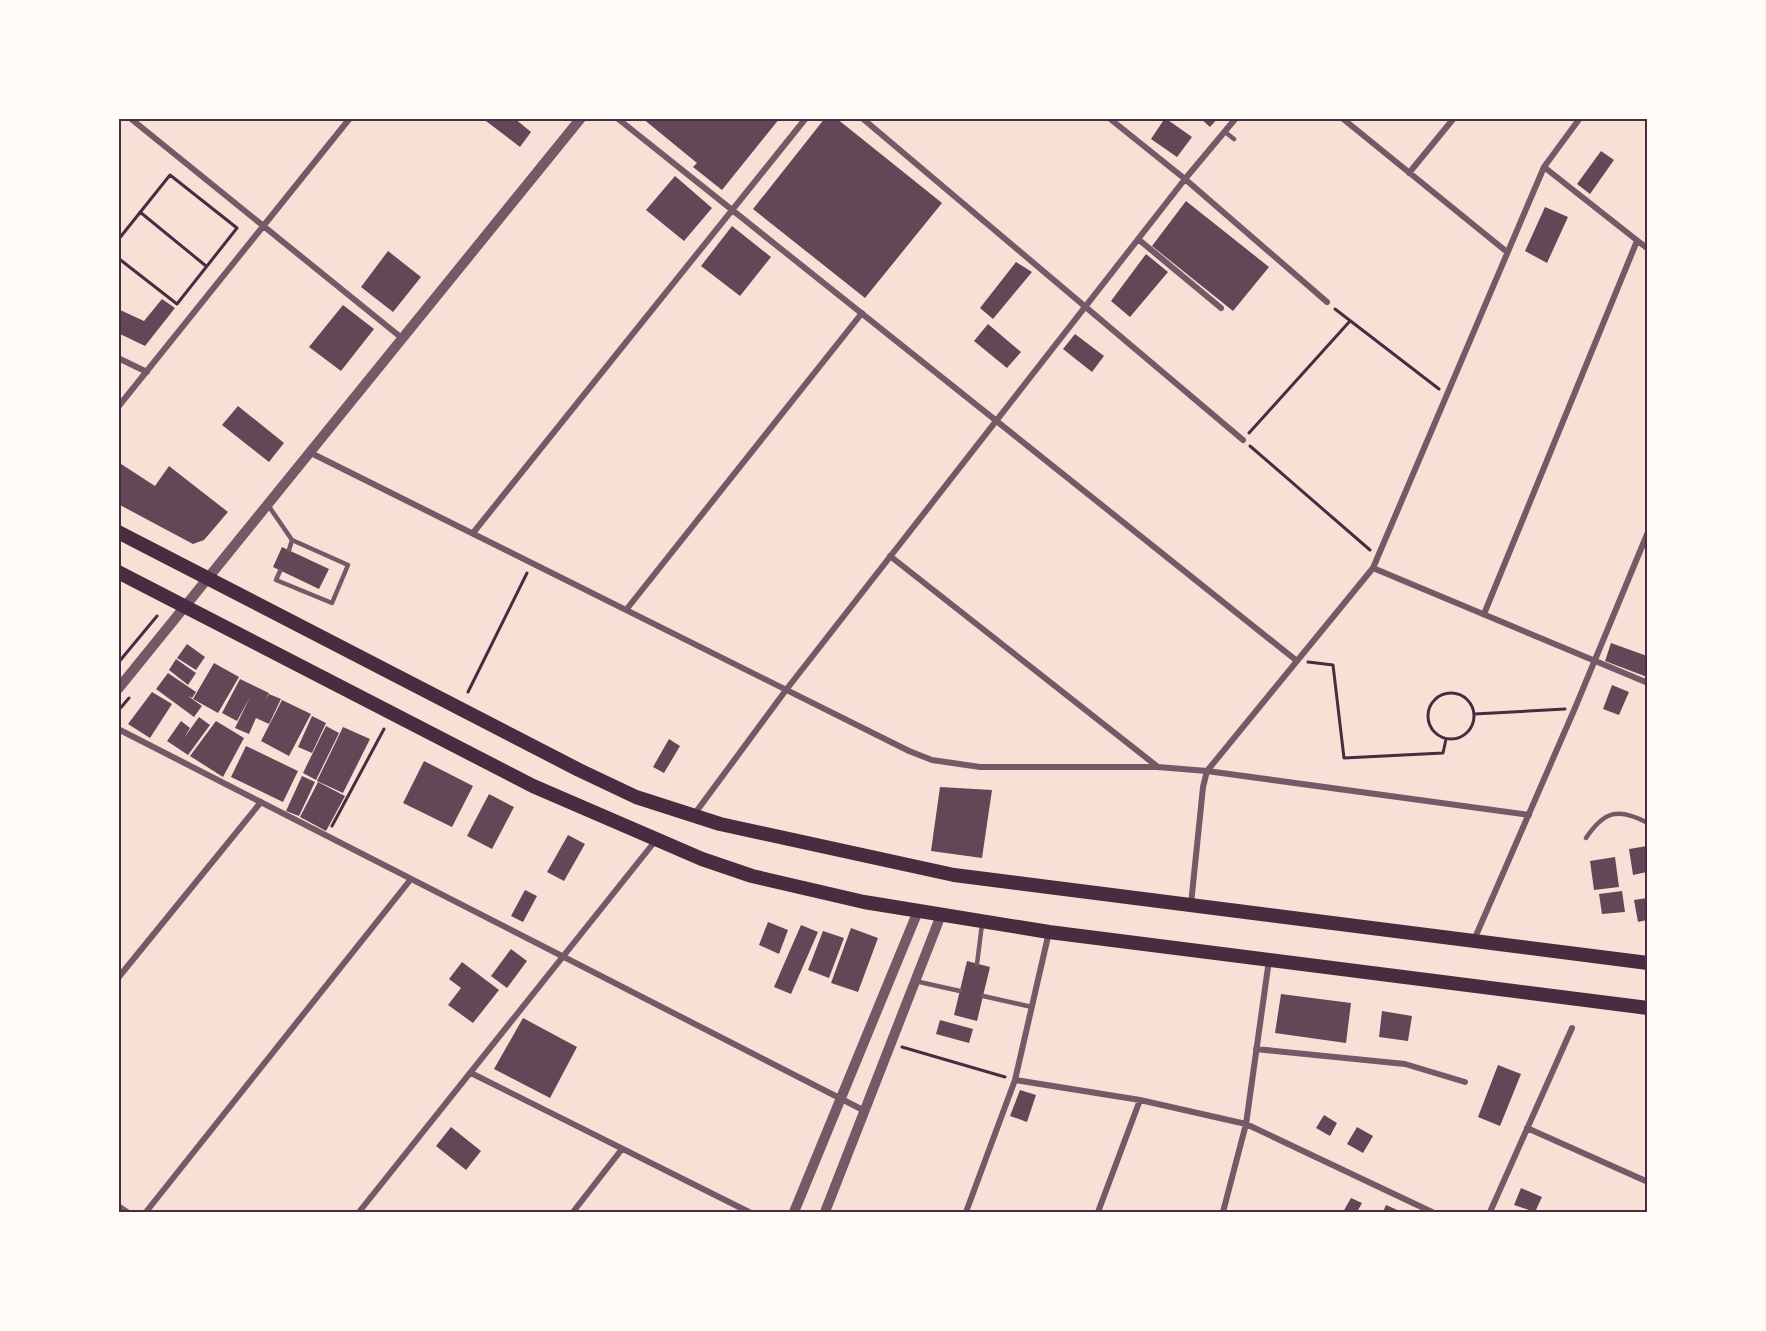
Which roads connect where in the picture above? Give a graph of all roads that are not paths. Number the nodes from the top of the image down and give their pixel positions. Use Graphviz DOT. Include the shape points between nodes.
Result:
graph roads {
  1 [pos="130,118"];
  2 [pos="350,118"];
  3 [pos="581,118"];
  4 [pos="616,118"];
  5 [pos="806,118"];
  6 [pos="862,118"];
  7 [pos="1109,118"];
  8 [pos="1236,118"];
  9 [pos="1342,118"];
  10 [pos="1454,118"];
  11 [pos="1580,118"];
  12 [pos="1225,132"];
  13 [pos="1234,139"];
  14 [pos="1544,167"];
  15 [pos="1409,172"];
  16 [pos="1185,179"];
  17 [pos="731,211"];
  18 [pos="264,226"];
  19 [pos="1138,239"];
  20 [pos="1637,241"];
  21 [pos="1647,249"];
  22 [pos="1507,252"];
  23 [pos="1326,302"];
  24 [pos="1087,306"];
  25 [pos="1221,309"];
  26 [pos="862,313"];
  27 [pos="403,339"];
  28 [pos="118,358"];
  29 [pos="147,372"];
  30 [pos="118,407"];
  31 [pos="996,422"];
  32 [pos="1243,440"];
  33 [pos="311,453"];
  34 [pos="268,505"];
  35 [pos="118,532"];
  36 [pos="1647,532"];
  37 [pos="473,533"];
  38 [pos="292,540"];
  39 [pos="289,550"];
  40 [pos="890,556"];
  41 [pos="1373,568"];
  42 [pos="280,571"];
  43 [pos="119,575"];
  44 [pos="209,577"];
  45 [pos="184,607"];
  46 [pos="626,610"];
  47 [pos="1484,614"];
  48 [pos="1298,661"];
  49 [pos="1595,661"];
  50 [pos="1647,683"];
  51 [pos="118,689"];
  52 [pos="786,690"];
  53 [pos="118,729"];
  54 [pos="1158,767"];
  55 [pos="1207,771"];
  56 [pos="261,802"];
  57 [pos="1529,815"];
  58 [pos="693,816"];
  59 [pos="1647,823"];
  60 [pos="1586,838"];
  61 [pos="656,840"];
  62 [pos="411,879"];
  63 [pos="1191,905"];
  64 [pos="918,911"];
  65 [pos="941,915"];
  66 [pos="983,921"];
  67 [pos="1049,932"];
  68 [pos="1474,940"];
  69 [pos="565,957"];
  70 [pos="1269,959"];
  71 [pos="1647,963"];
  72 [pos="977,964"];
  73 [pos="118,978"];
  74 [pos="915,981"];
  75 [pos="960,991"];
  76 [pos="983,996"];
  77 [pos="1593,1001"];
  78 [pos="1032,1007"];
  79 [pos="1647,1008"];
  80 [pos="1647,1013"];
  81 [pos="1572,1028"];
  82 [pos="1256,1049"];
  83 [pos="471,1073"];
  84 [pos="1016,1080"];
  85 [pos="1465,1082"];
  86 [pos="840,1098"];
  87 [pos="1140,1100"];
  88 [pos="864,1110"];
  89 [pos="1246,1124"];
  90 [pos="1527,1128"];
  91 [pos="622,1149"];
  92 [pos="1647,1182"];
  93 [pos="118,1206"];
  94 [pos="126,1212"];
  95 [pos="146,1212"];
  96 [pos="359,1212"];
  97 [pos="573,1212"];
  98 [pos="749,1212"];
  99 [pos="794,1212"];
  100 [pos="825,1212"];
  101 [pos="966,1212"];
  102 [pos="1098,1212"];
  103 [pos="1223,1212"];
  104 [pos="1432,1212"];
  105 [pos="1490,1212"];
  1 -- 18 [label="street"];
  2 -- 18 [label="street"];
  3 -- 27 [label="street"];
  4 -- 17 [label="street"];
  5 -- 17 [label="street"];
  6 -- 24 [label="street"];
  7 -- 16 [label="street"];
  8 -- 12 [label="street"];
  9 -- 15 [label="street"];
  10 -- 15 [label="street"];
  11 -- 14 [label="street"];
  12 -- 13 [label="lane"];
  12 -- 16 [label="street"];
  14 -- 20 [label="street"];
  14 -- 22 [label="street"];
  15 -- 22 [label="street"];
  16 -- 19 [label="street"];
  16 -- 23 [label="street"];
  17 -- 26 [label="street"];
  17 -- 37 [label="street"];
  18 -- 27 [label="street"];
  18 -- 29 [label="street"];
  19 -- 24 [label="street"];
  19 -- 25 [label="street"];
  20 -- 21 [label="street"];
  20 -- 47 [label="street"];
  22 -- 41 [label="street"];
  24 -- 31 [label="street"];
  24 -- 32 [label="street"];
  26 -- 31 [label="street"];
  26 -- 46 [label="street"];
  27 -- 33 [label="street"];
  28 -- 29 [label="street"];
  29 -- 30 [label="street"];
  31 -- 40 [label="street"];
  31 -- 48 [label="street"];
  33 -- 34 [label="street"];
  33 -- 37 [label="street"];
  34 -- 38 [label="lane"];
  34 -- 44 [label="street"];
  35 -- 44 [label="main road"];
  36 -- 49 [label="street"];
  37 -- 46 [label="street"];
  38 -- 39 [label="lane"];
  38 -- 42 [label="lane" via="348,565 332,603 276,580"];
  40 -- 52 [label="street"];
  40 -- 54 [label="street"];
  41 -- 47 [label="street"];
  41 -- 48 [label="street"];
  43 -- 45 [label="main road"];
  44 -- 45 [label="street"];
  44 -- 58 [label="main road" via="579,770 636,797"];
  45 -- 51 [label="street"];
  45 -- 61 [label="main road" via="533,786"];
  46 -- 52 [label="street"];
  47 -- 49 [label="street"];
  48 -- 55 [label="street"];
  49 -- 50 [label="street"];
  49 -- 57 [label="street"];
  52 -- 54 [label="street" via="909,751 959,766"];
  52 -- 58 [label="street"];
  53 -- 56 [label="street"];
  54 -- 55 [label="street"];
  55 -- 57 [label="street"];
  55 -- 63 [label="street"];
  56 -- 62 [label="street"];
  56 -- 73 [label="street"];
  57 -- 68 [label="street"];
  58 -- 63 [label="main road" via="954,875"];
  59 -- 60 [label="lane" via="1622,812 1607,815 1596,822"];
  61 -- 64 [label="main road" via="752,876"];
  61 -- 69 [label="street"];
  62 -- 69 [label="street"];
  62 -- 95 [label="street"];
  63 -- 68 [label="main road"];
  64 -- 65 [label="main road"];
  64 -- 86 [label="street"];
  65 -- 66 [label="main road"];
  65 -- 74 [label="street"];
  66 -- 67 [label="main road"];
  66 -- 72 [label="lane"];
  67 -- 70 [label="main road"];
  67 -- 78 [label="street"];
  68 -- 71 [label="main road"];
  69 -- 83 [label="street"];
  69 -- 86 [label="street"];
  70 -- 77 [label="main road"];
  70 -- 82 [label="street"];
  74 -- 75 [label="lane"];
  74 -- 88 [label="street"];
  76 -- 78 [label="lane"];
  77 -- 79 [label="main road"];
  77 -- 80 [label="main road"];
  78 -- 84 [label="street"];
  81 -- 90 [label="street"];
  82 -- 85 [label="street" via="1405,1064"];
  82 -- 89 [label="street"];
  83 -- 91 [label="street"];
  83 -- 96 [label="street"];
  84 -- 87 [label="street"];
  84 -- 101 [label="street"];
  86 -- 88 [label="street"];
  86 -- 99 [label="street"];
  87 -- 89 [label="street"];
  87 -- 102 [label="street"];
  88 -- 100 [label="street"];
  89 -- 103 [label="street"];
  89 -- 104 [label="street"];
  90 -- 92 [label="street"];
  90 -- 105 [label="street"];
  91 -- 97 [label="street"];
  91 -- 98 [label="street"];
  93 -- 94 [label="street"];
}
